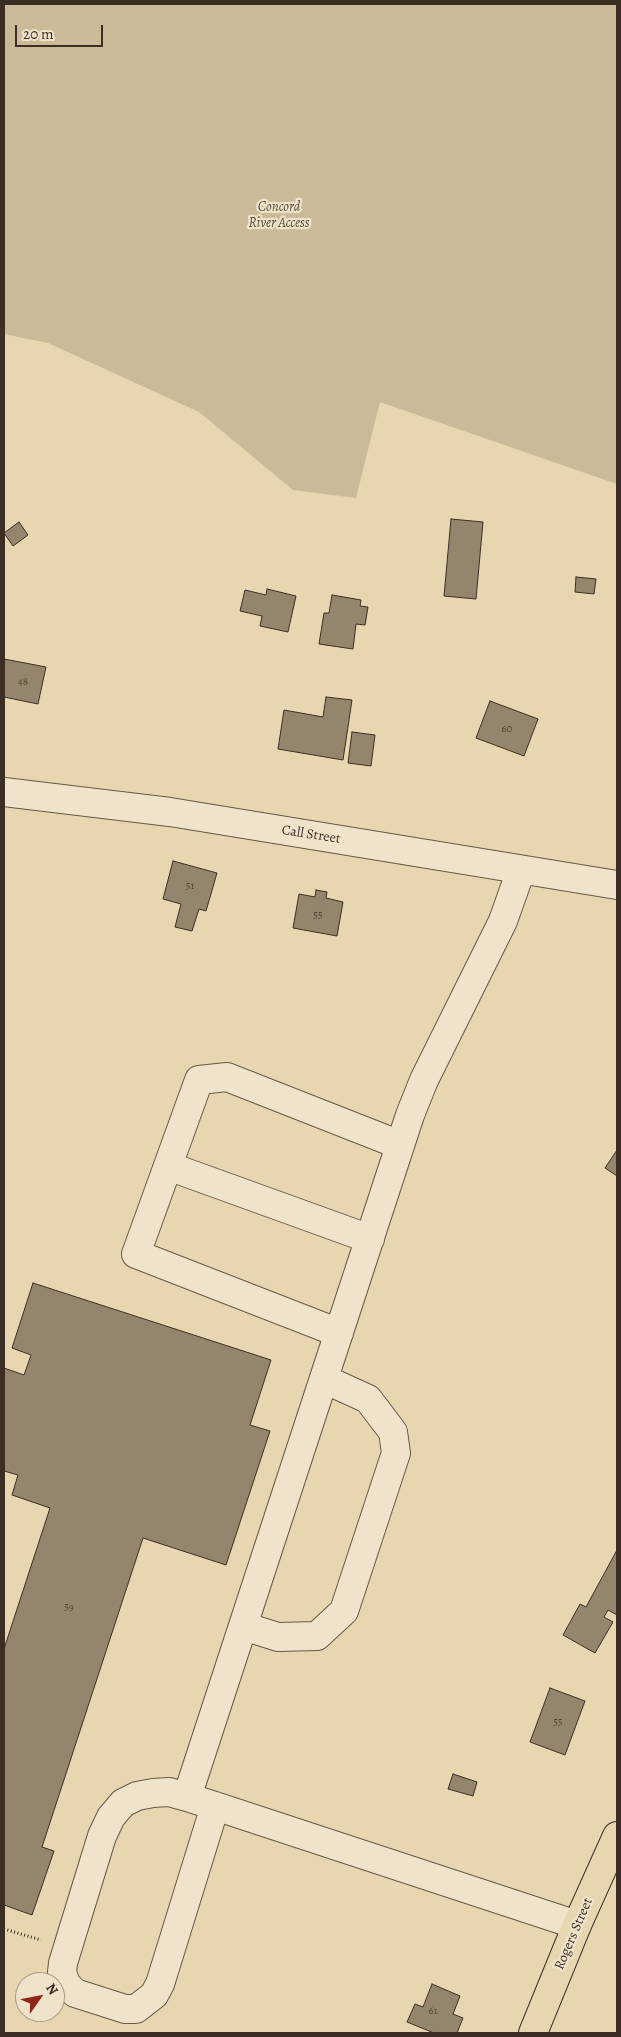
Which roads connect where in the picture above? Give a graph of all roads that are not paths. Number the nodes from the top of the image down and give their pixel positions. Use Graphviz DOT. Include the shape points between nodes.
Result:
graph roads {
  1 [pos="4,792"];
  2 [pos="521,870"];
  3 [pos="617,885"];
  4 [pos="400,1145"];
  5 [pos="168,1166"];
  6 [pos="370,1238"];
  7 [pos="339,1333"];
  8 [pos="324,1379"];
  9 [pos="243,1626"];
  10 [pos="187,1797"];
  11 [pos="215,1806"];
  12 [pos="617,1836"];
  13 [pos="578,1925"];
  14 [pos="533,2033"];
  1 -- 2 [label="street, Call Street" via="170,812"];
  2 -- 3 [label="street, Call Street"];
  2 -- 4 [label="street" via="503,921 424,1080"];
  4 -- 5 [label="street" via="227,1077 199,1080"];
  4 -- 6 [label="street"];
  5 -- 6 [label="street"];
  5 -- 7 [label="street" via="136,1254"];
  6 -- 7 [label="street"];
  7 -- 8 [label="street"];
  8 -- 9 [label="street"];
  8 -- 9 [label="street" via="368,1399 393,1432 396,1453 344,1611 317,1636 278,1637"];
  9 -- 10 [label="street"];
  10 -- 11 [label="street"];
  10 -- 11 [label="street" via="170,1792 137,1796 123,1803 111,1817 102,1836 62,1972 66,1984 76,1993 125,2009 136,2009 154,1995"];
  11 -- 13 [label="street"];
  12 -- 13 [label="main road, Rogers Street"];
  13 -- 14 [label="main road, Rogers Street"];
}
